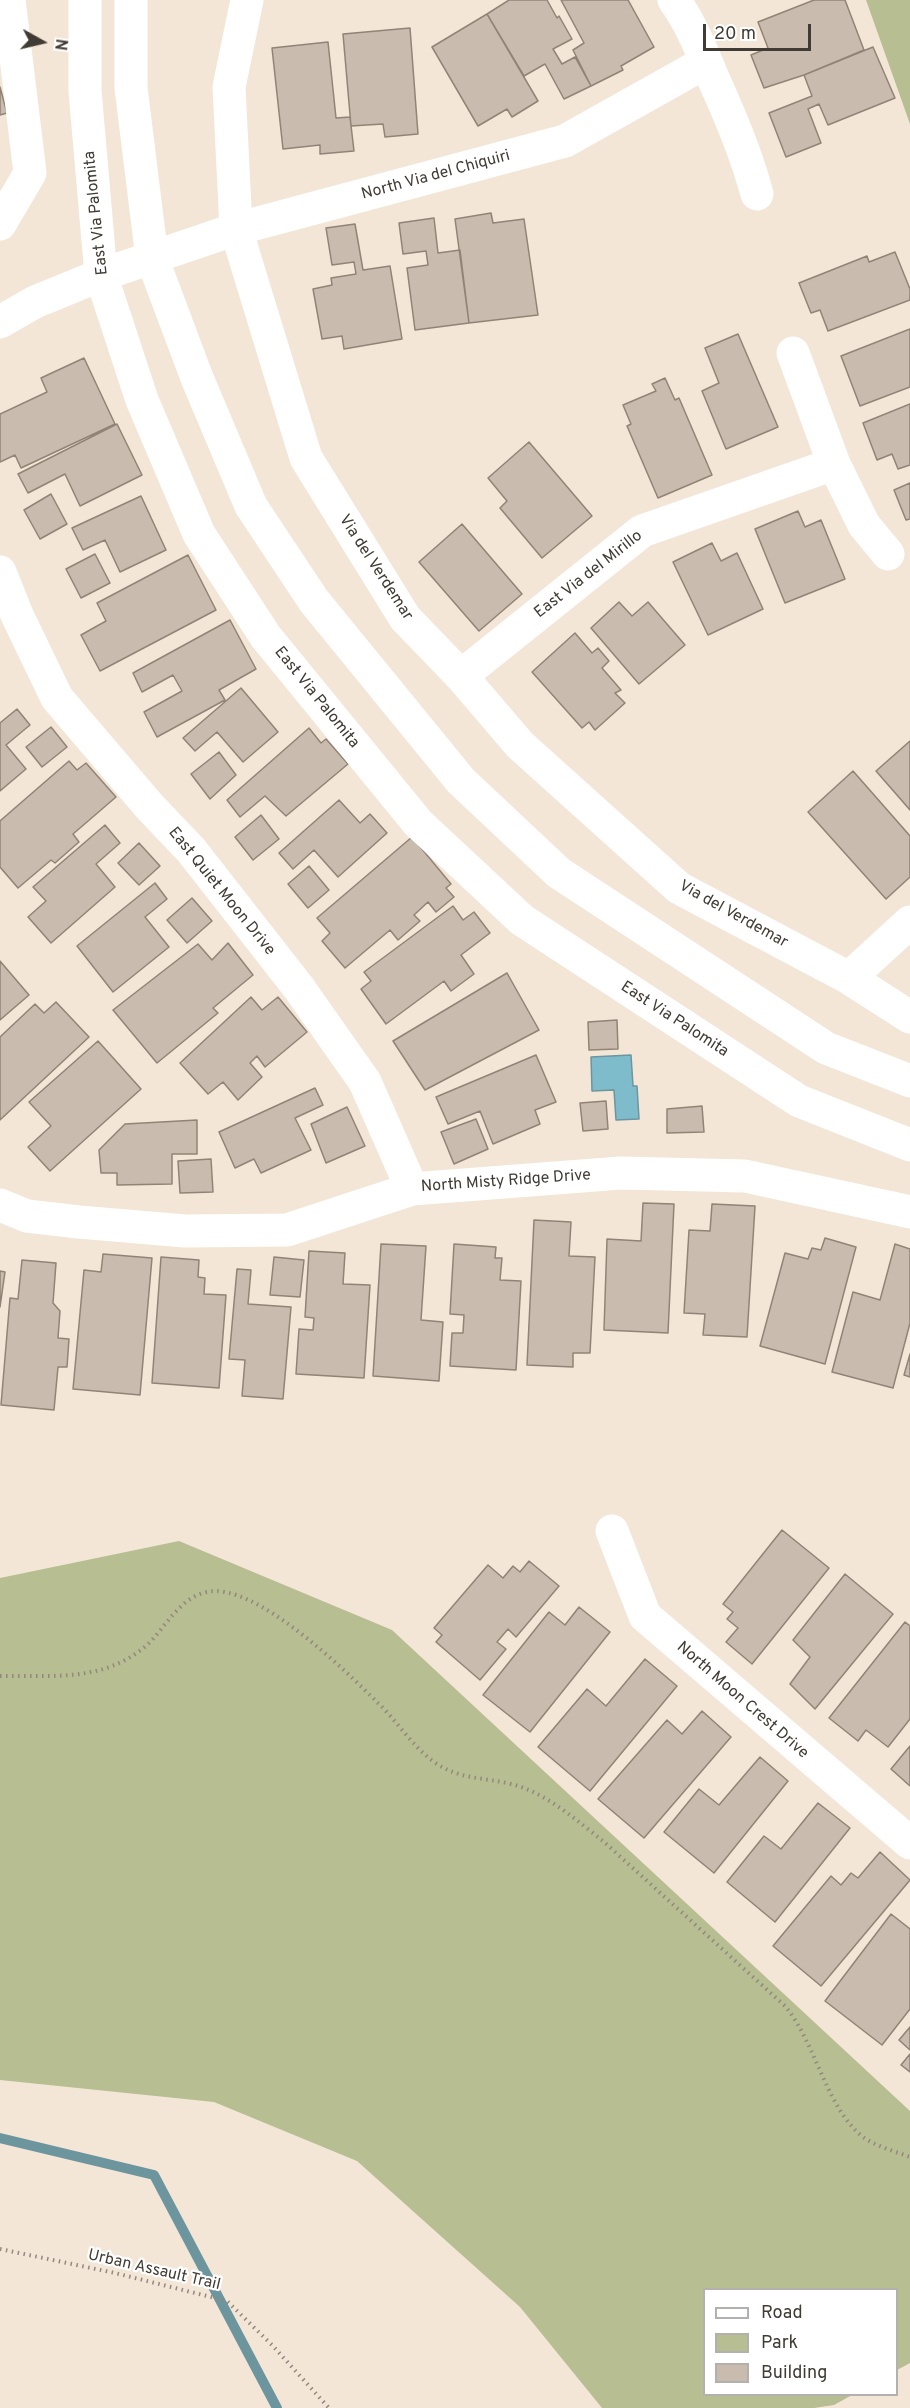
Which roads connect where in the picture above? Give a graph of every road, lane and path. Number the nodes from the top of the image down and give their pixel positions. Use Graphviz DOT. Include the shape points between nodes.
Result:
graph roads {
  1 [pos="9,0"];
  2 [pos="85,0"];
  3 [pos="131,0"];
  4 [pos="247,0"];
  5 [pos="674,0"];
  6 [pos="706,62"];
  7 [pos="757,194"];
  8 [pos="0,224"];
  9 [pos="236,229"];
  10 [pos="152,258"];
  11 [pos="101,275"];
  12 [pos="0,322"];
  13 [pos="793,353"];
  14 [pos="834,464"];
  15 [pos="888,554"];
  16 [pos="0,573"];
  17 [pos="461,676"];
  18 [pos="910,922"];
  19 [pos="849,978"];
  20 [pos="910,1017"];
  21 [pos="910,1081"];
  22 [pos="910,1144"];
  23 [pos="412,1189"];
  24 [pos="0,1205"];
  25 [pos="910,1212"];
  26 [pos="612,1531"];
  27 [pos="0,1676"];
  28 [pos="910,1843"];
  29 [pos="910,2157"];
  30 [pos="0,2249"];
  31 [pos="329,2408"];
  1 -- 8 [label="street" via="30,173"];
  2 -- 11 [label="street, East Via Palomita" via="85,91"];
  3 -- 10 [label="street" via="131,88"];
  4 -- 9 [label="street, Via del Verdemar" via="229,87"];
  5 -- 6 [label="street"];
  6 -- 7 [label="street" via="746,153"];
  6 -- 9 [label="street, North Via del Chiquiri" via="565,141"];
  9 -- 10 [label="street, North Via del Chiquiri"];
  9 -- 17 [label="street, Via del Verdemar" via="306,458 405,618"];
  10 -- 11 [label="street, North Via del Chiquiri"];
  10 -- 21 [label="street" via="251,506 314,602 461,781 559,873 826,1048"];
  11 -- 12 [label="street, North Via del Chiquiri" via="35,302"];
  11 -- 22 [label="street, East Via Palomita" via="142,400 199,534 266,637 418,823 522,920 799,1101"];
  13 -- 14 [label="street"];
  14 -- 15 [label="street" via="864,525"];
  14 -- 17 [label="street, East Via del Mirillo" via="642,531"];
  16 -- 23 [label="street, East Quiet Moon Drive" via="57,698 191,850 299,988 365,1082"];
  17 -- 19 [label="street, Via del Verdemar" via="520,745 679,888"];
  18 -- 19 [label="street"];
  19 -- 20 [label="street, Via del Verdemar"];
  23 -- 24 [label="street, North Misty Ridge Drive" via="287,1230 185,1231 79,1222 27,1216"];
  23 -- 25 [label="street, North Misty Ridge Drive" via="621,1173 745,1176"];
  26 -- 28 [label="street, North Moon Crest Drive" via="645,1616"];
  27 -- 29 [label="path" via="36,1678 100,1671 144,1647 192,1598 209,1591 251,1601 311,1641 433,1761 471,1779 530,1790 603,1841 785,2006 799,2023 844,2115 862,2136"];
  30 -- 31 [label="path, Urban Assault Trail" via="227,2301"];
}
